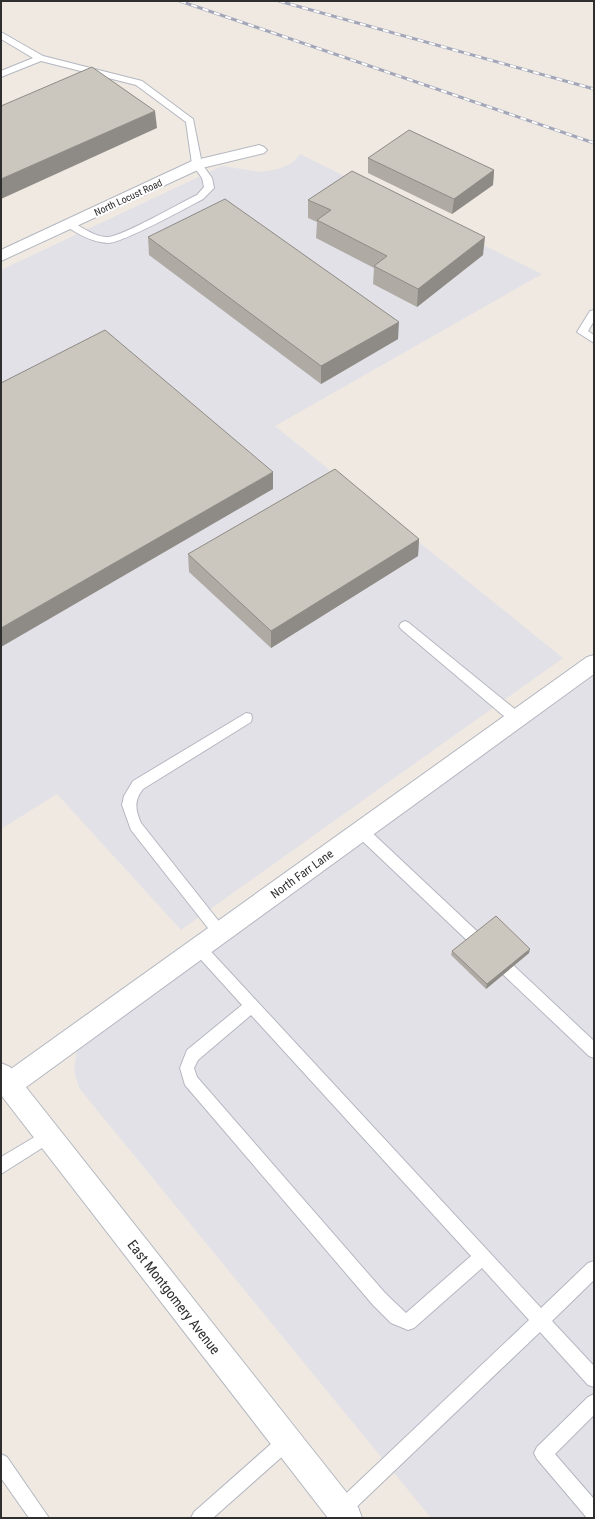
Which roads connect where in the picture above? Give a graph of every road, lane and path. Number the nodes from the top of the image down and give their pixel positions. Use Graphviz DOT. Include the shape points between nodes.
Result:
graph roads {
  1 [pos="1,35"];
  2 [pos="40,58"];
  3 [pos="90,70"];
  4 [pos="1,74"];
  5 [pos="76,75"];
  6 [pos="259,150"];
  7 [pos="198,164"];
  8 [pos="69,224"];
  9 [pos="1,256"];
  10 [pos="594,313"];
  11 [pos="594,340"];
  12 [pos="405,626"];
  13 [pos="594,663"];
  14 [pos="246,718"];
  15 [pos="517,718"];
  16 [pos="361,831"];
  17 [pos="220,933"];
  18 [pos="198,948"];
  19 [pos="252,1006"];
  20 [pos="594,1051"];
  21 [pos="5,1080"];
  22 [pos="48,1136"];
  23 [pos="1,1166"];
  24 [pos="482,1257"];
  25 [pos="594,1269"];
  26 [pos="540,1321"];
  27 [pos="594,1379"];
  28 [pos="594,1403"];
  29 [pos="287,1442"];
  30 [pos="1,1463"];
  31 [pos="594,1513"];
  32 [pos="344,1514"];
  33 [pos="40,1518"];
  34 [pos="200,1518"];
  1 -- 2 [label="lane"];
  2 -- 3 [label="lane"];
  2 -- 4 [label="lane"];
  3 -- 5 [label="lane"];
  3 -- 7 [label="lane" via="139,83 190,121"];
  6 -- 7 [label="street, North Locust Road"];
  7 -- 8 [label="street, North Locust Road"];
  7 -- 8 [label="lane" via="207,178 209,188 200,197 128,233 109,240 88,236"];
  8 -- 9 [label="street, North Locust Road"];
  10 -- 11 [label="lane" via="582,332"];
  12 -- 15 [label="lane"];
  13 -- 15 [label="street, North Farr Lane"];
  14 -- 17 [label="lane" via="138,785 130,795 128,808 136,826"];
  15 -- 16 [label="street, North Farr Lane"];
  16 -- 17 [label="street, North Farr Lane"];
  16 -- 20 [label="lane"];
  17 -- 18 [label="street, North Farr Lane"];
  18 -- 19 [label="lane"];
  18 -- 21 [label="street, North Farr Lane"];
  19 -- 24 [label="lane"];
  19 -- 24 [label="lane" via="192,1055 187,1068 190,1080 379,1299 397,1317 408,1322"];
  21 -- 22 [label="street, East Montgomery Avenue"];
  22 -- 23 [label="lane"];
  22 -- 29 [label="street, East Montgomery Avenue"];
  24 -- 26 [label="lane"];
  25 -- 26 [label="lane"];
  26 -- 27 [label="lane"];
  26 -- 32 [label="lane"];
  28 -- 31 [label="lane" via="542,1453"];
  29 -- 32 [label="street, East Montgomery Avenue"];
  29 -- 34 [label="lane"];
  30 -- 33 [label="lane"];
}
